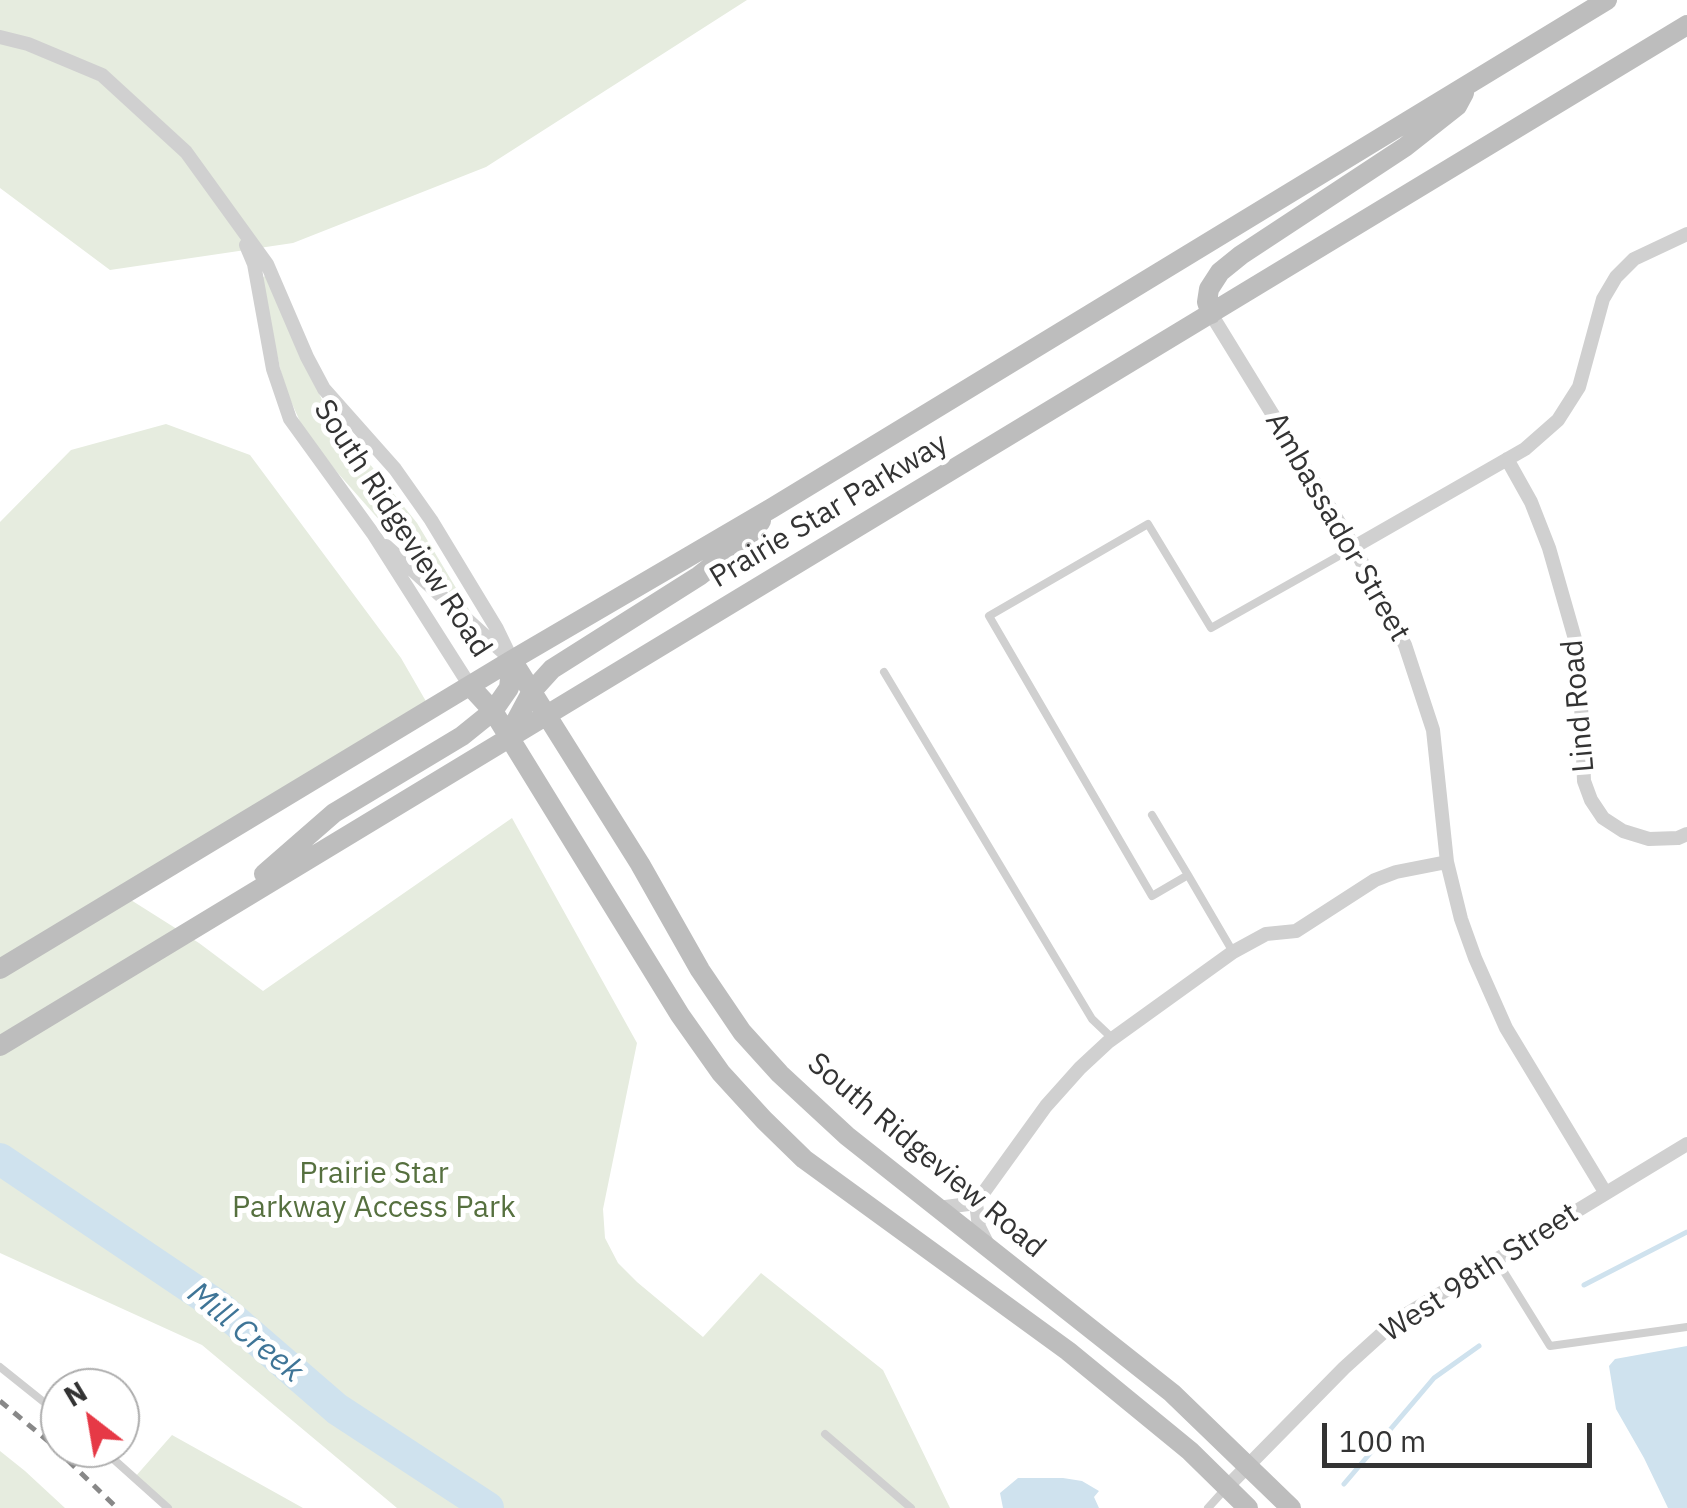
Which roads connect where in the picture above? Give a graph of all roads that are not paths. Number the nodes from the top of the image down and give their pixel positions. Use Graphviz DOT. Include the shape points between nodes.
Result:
graph roads {
  1 [pos="1607,0"];
  2 [pos="1687,10"];
  3 [pos="1687,24"];
  4 [pos="0,38"];
  5 [pos="1470,83"];
  6 [pos="1564,100"];
  7 [pos="239,225"];
  8 [pos="1687,234"];
  9 [pos="1212,314"];
  10 [pos="1507,459"];
  11 [pos="772,508"];
  12 [pos="374,535"];
  13 [pos="1354,548"];
  14 [pos="512,660"];
  15 [pos="884,672"];
  16 [pos="597,683"];
  17 [pos="539,684"];
  18 [pos="470,686"];
  19 [pos="493,711"];
  20 [pos="546,714"];
  21 [pos="508,737"];
  22 [pos="1152,814"];
  23 [pos="1687,834"];
  24 [pos="1447,862"];
  25 [pos="1188,874"];
  26 [pos="242,898"];
  27 [pos="1233,952"];
  28 [pos="0,969"];
  29 [pos="1112,1038"];
  30 [pos="0,1046"];
  31 [pos="1687,1144"];
  32 [pos="1605,1192"];
  33 [pos="976,1203"];
  34 [pos="936,1208"];
  35 [pos="992,1252"];
  36 [pos="1496,1259"];
  37 [pos="1687,1327"];
  38 [pos="0,1368"];
  39 [pos="40,1400"];
  40 [pos="825,1434"];
  41 [pos="1246,1466"];
  42 [pos="123,1468"];
  43 [pos="1227,1488"];
  44 [pos="168,1508"];
  45 [pos="911,1508"];
  46 [pos="1208,1508"];
  47 [pos="1248,1508"];
  48 [pos="1291,1508"];
  1 -- 5 [label="main road, Prairie Star Parkway"];
  2 -- 6 [label="main road"];
  3 -- 6 [label="main road, Prairie Star Parkway"];
  4 -- 7 [label="street" via="102,76 186,152"];
  5 -- 9 [label="main road" via="1456,106 1405,148 1220,272 1209,289"];
  5 -- 11 [label="main road, Prairie Star Parkway"];
  6 -- 9 [label="main road, Prairie Star Parkway"];
  7 -- 12 [label="street, South Ridgeview Road" via="290,419"];
  7 -- 14 [label="street, South Ridgeview Road" via="266,264 324,389 432,520"];
  8 -- 10 [label="street" via="1634,259 1616,277 1603,299 1579,386 1558,420"];
  9 -- 13 [label="street, Ambassador Street"];
  9 -- 16 [label="main road, Prairie Star Parkway"];
  10 -- 13 [label="street"];
  10 -- 23 [label="street, Lind Road" via="1548,548 1579,653 1584,781 1592,800 1623,831 1649,839"];
  11 -- 14 [label="main road, Prairie Star Parkway"];
  11 -- 17 [label="main road" via="745,540 699,576"];
  12 -- 14 [label="street"];
  12 -- 18 [label="street, South Ridgeview Road"];
  13 -- 24 [label="street, Ambassador Street" via="1420,687 1432,730"];
  13 -- 25 [label="lane" via="1211,628 1148,524 989,616 1152,896"];
  14 -- 17 [label="main road, South Ridgeview Road"];
  14 -- 18 [label="main road, Prairie Star Parkway"];
  14 -- 19 [label="main road" via="508,688"];
  15 -- 29 [label="lane" via="1092,1019"];
  16 -- 17 [label="main road"];
  16 -- 20 [label="main road, Prairie Star Parkway"];
  17 -- 20 [label="main road, South Ridgeview Road"];
  17 -- 21 [label="main road"];
  18 -- 19 [label="main road, South Ridgeview Road"];
  18 -- 28 [label="main road, Prairie Star Parkway"];
  19 -- 21 [label="main road, South Ridgeview Road"];
  19 -- 26 [label="main road" via="334,813"];
  20 -- 21 [label="main road, Prairie Star Parkway"];
  20 -- 34 [label="main road, South Ridgeview Road" via="742,1032 848,1136"];
  21 -- 26 [label="main road, Prairie Star Parkway"];
  21 -- 43 [label="main road, South Ridgeview Road" via="680,1015 764,1120 804,1159 1068,1351"];
  22 -- 25 [label="lane"];
  24 -- 27 [label="street" via="1375,880 1296,931 1266,934"];
  24 -- 32 [label="street, Ambassador Street" via="1498,1011"];
  25 -- 27 [label="lane"];
  26 -- 30 [label="main road, Prairie Star Parkway"];
  27 -- 29 [label="street"];
  29 -- 33 [label="street" via="1046,1106"];
  31 -- 32 [label="street, West 98th Street"];
  32 -- 36 [label="street, West 98th Street"];
  33 -- 34 [label="street"];
  33 -- 35 [label="street" via="978,1227"];
  34 -- 35 [label="main road, South Ridgeview Road"];
  35 -- 41 [label="main road, South Ridgeview Road" via="1172,1393"];
  36 -- 37 [label="lane" via="1550,1346"];
  36 -- 41 [label="street, West 98th Street" via="1396,1320"];
  38 -- 39 [label="lane"];
  40 -- 45 [label="lane"];
  41 -- 43 [label="street, West 98th Street"];
  41 -- 48 [label="main road, South Ridgeview Road"];
  42 -- 44 [label="lane"];
  43 -- 46 [label="lane"];
  43 -- 47 [label="main road, South Ridgeview Road"];
}
